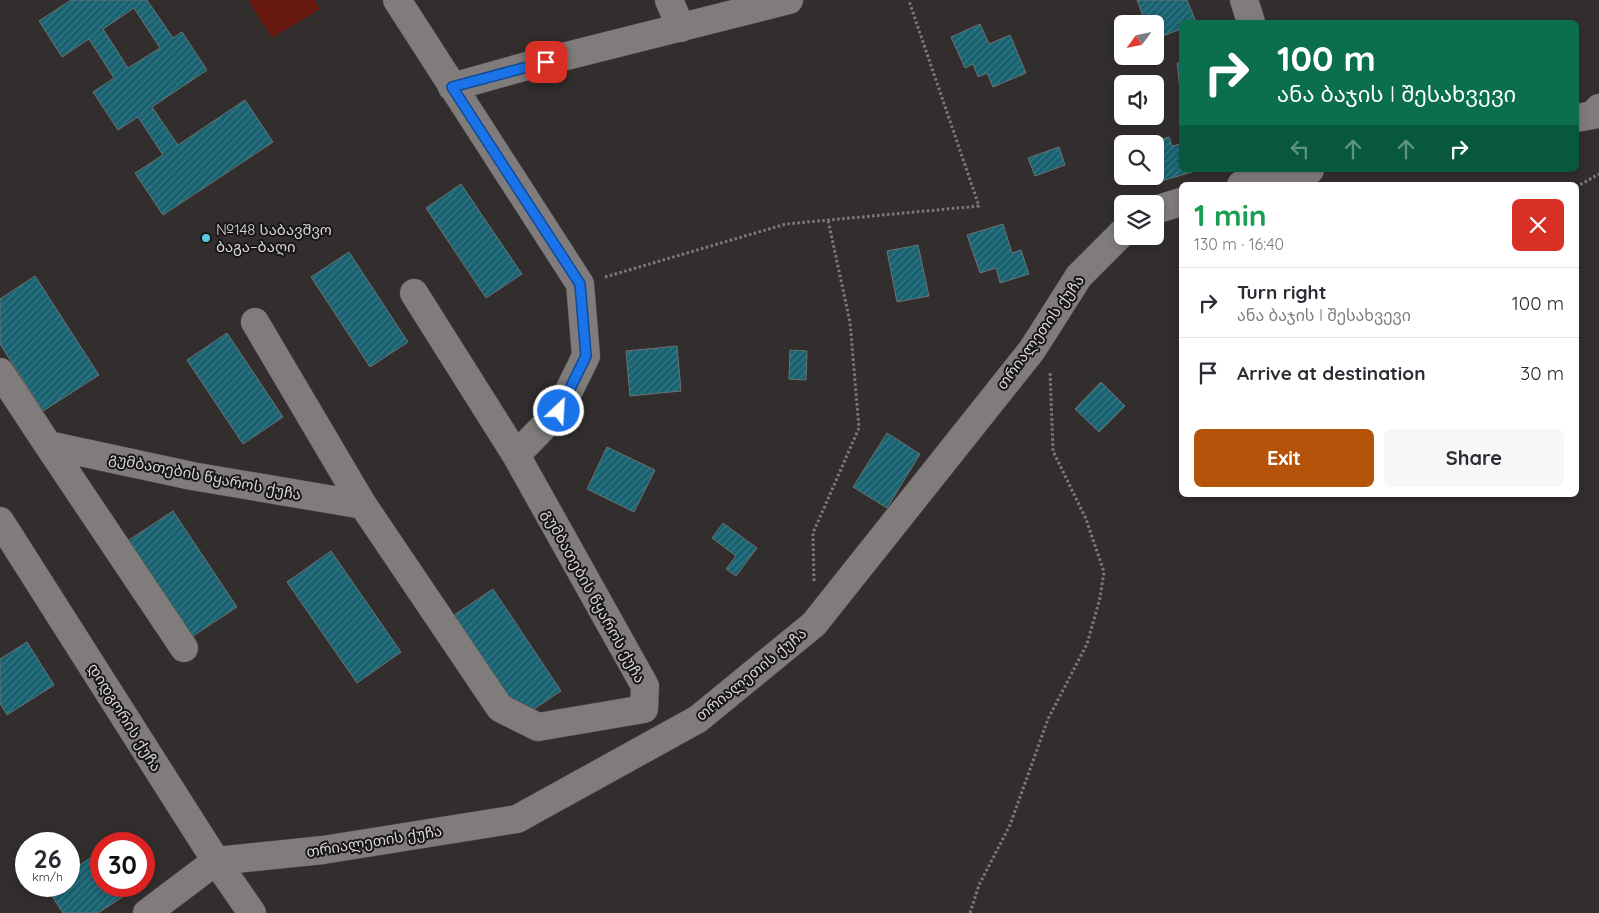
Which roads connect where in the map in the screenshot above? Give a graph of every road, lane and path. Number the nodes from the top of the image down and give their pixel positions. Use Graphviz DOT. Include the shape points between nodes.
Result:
graph roads {
  1 [pos="397,0"];
  2 [pos="669,0"];
  3 [pos="789,0"];
  4 [pos="911,0"];
  5 [pos="1244,0"];
  6 [pos="1250,20"];
  7 [pos="681,28"];
  8 [pos="452,87"];
  9 [pos="1599,108"];
  10 [pos="1579,117"];
  11 [pos="1298,172"];
  12 [pos="1599,174"];
  13 [pos="1254,182"];
  14 [pos="1579,185"];
  15 [pos="1179,203"];
  16 [pos="1164,207"];
  17 [pos="828,220"];
  18 [pos="1114,241"];
  19 [pos="580,284"];
  20 [pos="414,293"];
  21 [pos="256,322"];
  22 [pos="1050,367"];
  23 [pos="0,372"];
  24 [pos="48,445"];
  25 [pos="516,455"];
  26 [pos="363,505"];
  27 [pos="0,521"];
  28 [pos="814,624"];
  29 [pos="184,648"];
  30 [pos="644,709"];
  31 [pos="667,736"];
  32 [pos="216,861"];
  33 [pos="147,913"];
  34 [pos="252,913"];
  35 [pos="970,913"];
  1 -- 8 [label="street"];
  2 -- 7 [label="street"];
  3 -- 7 [label="street"];
  4 -- 17 [label="path" via="979,206"];
  5 -- 6 [label="street"];
  7 -- 8 [label="street"];
  8 -- 19 [label="street"];
  9 -- 10 [label="street" via="1593,115"];
  11 -- 13 [label="street"];
  12 -- 14 [label="path"];
  15 -- 16 [label="street"];
  17 -- 19 [label="path" via="786,224"];
  17 -- 28 [label="path" via="850,322 858,428 814,533"];
  18 -- 28 [label="street, თრიალეთის ქუჩა" via="1079,276 1032,350"];
  19 -- 25 [label="street" via="586,356 559,411"];
  20 -- 25 [label="street, გუმბათების წყაროს ქუჩა"];
  21 -- 26 [label="street"];
  22 -- 35 [label="path" via="1053,451 1086,519 1104,572 1087,644 1048,719 1010,825"];
  23 -- 24 [label="street"];
  24 -- 26 [label="street, გუმბათების წყაროს ქუჩა" via="192,476"];
  24 -- 29 [label="street"];
  25 -- 30 [label="street, გუმბათების წყაროს ქუჩა" via="645,686"];
  26 -- 30 [label="street" via="500,708 538,727"];
  27 -- 32 [label="street, დიდგორის ქუჩა"];
  28 -- 31 [label="street, თრიალეთის ქუჩა" via="698,719"];
  30 -- 31 [label="street"];
  31 -- 32 [label="street, თრიალეთის ქუჩა" via="517,819 323,850"];
  32 -- 33 [label="street"];
  32 -- 34 [label="street, დიდგორის ქუჩა"];
}
